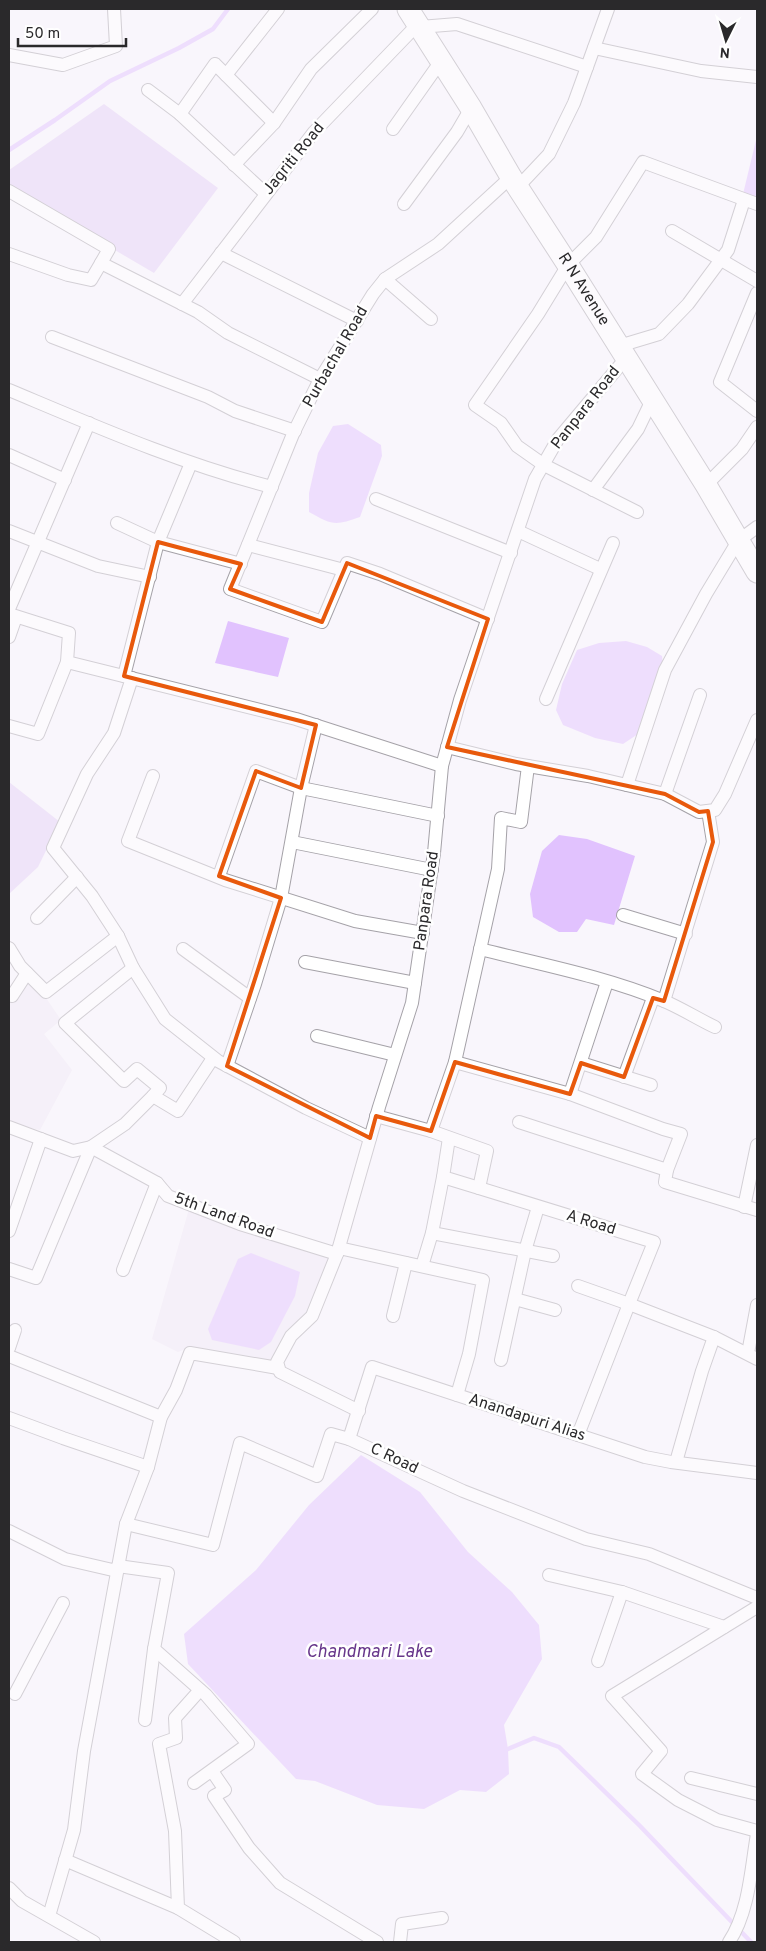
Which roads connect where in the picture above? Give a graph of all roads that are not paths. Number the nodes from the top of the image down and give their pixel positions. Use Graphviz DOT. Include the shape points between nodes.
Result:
graph roads {
  1 [pos="114,9"];
  2 [pos="278,9"];
  3 [pos="372,9"];
  4 [pos="608,9"];
  5 [pos="415,20"];
  6 [pos="594,48"];
  7 [pos="9,54"];
  8 [pos="441,61"];
  9 [pos="587,68"];
  10 [pos="226,75"];
  11 [pos="757,77"];
  12 [pos="148,90"];
  13 [pos="471,108"];
  14 [pos="180,114"];
  15 [pos="274,123"];
  16 [pos="393,129"];
  17 [pos="234,165"];
  18 [pos="514,182"];
  19 [pos="9,191"];
  20 [pos="266,194"];
  21 [pos="744,200"];
  22 [pos="404,204"];
  23 [pos="757,204"];
  24 [pos="672,231"];
  25 [pos="221,252"];
  26 [pos="9,254"];
  27 [pos="721,259"];
  28 [pos="101,263"];
  29 [pos="568,265"];
  30 [pos="385,279"];
  31 [pos="757,281"];
  32 [pos="757,293"];
  33 [pos="182,304"];
  34 [pos="431,319"];
  35 [pos="357,321"];
  36 [pos="52,337"];
  37 [pos="622,352"];
  38 [pos="320,379"];
  39 [pos="9,390"];
  40 [pos="652,400"];
  41 [pos="757,412"];
  42 [pos="89,423"];
  43 [pos="757,427"];
  44 [pos="295,431"];
  45 [pos="9,455"];
  46 [pos="190,463"];
  47 [pos="544,465"];
  48 [pos="65,480"];
  49 [pos="706,485"];
  50 [pos="272,487"];
  51 [pos="593,490"];
  52 [pos="376,498"];
  53 [pos="637,512"];
  54 [pos="117,523"];
  55 [pos="757,527"];
  56 [pos="518,531"];
  57 [pos="9,532"];
  58 [pos="738,541"];
  59 [pos="158,542"];
  60 [pos="613,542"];
  61 [pos="37,543"];
  62 [pos="248,545"];
  63 [pos="511,553"];
  64 [pos="240,564"];
  65 [pos="600,569"];
  66 [pos="344,570"];
  67 [pos="757,572"];
  68 [pos="150,577"];
  69 [pos="11,613"];
  70 [pos="488,619"];
  71 [pos="9,637"];
  72 [pos="67,662"];
  73 [pos="128,677"];
  74 [pos="700,695"];
  75 [pos="546,699"];
  76 [pos="757,720"];
  77 [pos="316,725"];
  78 [pos="9,726"];
  79 [pos="447,747"];
  80 [pos="442,766"];
  81 [pos="528,766"];
  82 [pos="153,776"];
  83 [pos="627,785"];
  84 [pos="301,788"];
  85 [pos="665,794"];
  86 [pos="708,811"];
  87 [pos="438,816"];
  88 [pos="292,842"];
  89 [pos="432,870"];
  90 [pos="219,876"];
  91 [pos="77,877"];
  92 [pos="281,898"];
  93 [pos="623,915"];
  94 [pos="37,918"];
  95 [pos="423,933"];
  96 [pos="686,934"];
  97 [pos="118,936"];
  98 [pos="9,948"];
  99 [pos="182,949"];
  100 [pos="480,949"];
  101 [pos="305,962"];
  102 [pos="133,968"];
  103 [pos="27,973"];
  104 [pos="607,982"];
  105 [pos="415,983"];
  106 [pos="9,994"];
  107 [pos="250,998"];
  108 [pos="658,999"];
  109 [pos="714,1027"];
  110 [pos="317,1036"];
  111 [pos="395,1054"];
  112 [pos="213,1058"];
  113 [pos="455,1062"];
  114 [pos="581,1063"];
  115 [pos="227,1066"];
  116 [pos="624,1077"];
  117 [pos="651,1085"];
  118 [pos="570,1094"];
  119 [pos="153,1096"];
  120 [pos="376,1116"];
  121 [pos="519,1122"];
  122 [pos="9,1127"];
  123 [pos="432,1132"];
  124 [pos="370,1138"];
  125 [pos="449,1138"];
  126 [pos="41,1139"];
  127 [pos="757,1145"];
  128 [pos="91,1147"];
  129 [pos="667,1170"];
  130 [pos="443,1177"];
  131 [pos="157,1184"];
  132 [pos="479,1188"];
  133 [pos="538,1207"];
  134 [pos="744,1207"];
  135 [pos="757,1210"];
  136 [pos="9,1231"];
  137 [pos="432,1233"];
  138 [pos="338,1251"];
  139 [pos="525,1251"];
  140 [pos="553,1256"];
  141 [pos="406,1263"];
  142 [pos="422,1266"];
  143 [pos="9,1269"];
  144 [pos="124,1270"];
  145 [pos="578,1286"];
  146 [pos="515,1299"];
  147 [pos="629,1304"];
  148 [pos="757,1304"];
  149 [pos="555,1310"];
  150 [pos="394,1316"];
  151 [pos="15,1330"];
  152 [pos="714,1336"];
  153 [pos="9,1348"];
  154 [pos="9,1356"];
  155 [pos="752,1356"];
  156 [pos="501,1360"];
  157 [pos="278,1368"];
  158 [pos="457,1395"];
  159 [pos="359,1410"];
  160 [pos="162,1417"];
  161 [pos="9,1418"];
  162 [pos="578,1435"];
  163 [pos="349,1439"];
  164 [pos="676,1462"];
  165 [pos="148,1467"];
  166 [pos="757,1473"];
  167 [pos="126,1524"];
  168 [pos="9,1531"];
  169 [pos="117,1569"];
  170 [pos="549,1575"];
  171 [pos="622,1592"];
  172 [pos="757,1598"];
  173 [pos="63,1603"];
  174 [pos="757,1607"];
  175 [pos="724,1627"];
  176 [pos="154,1649"];
  177 [pos="598,1661"];
  178 [pos="200,1690"];
  179 [pos="12,1693"];
  180 [pos="9,1706"];
  181 [pos="145,1720"];
  182 [pos="212,1771"];
  183 [pos="691,1778"];
  184 [pos="194,1783"];
  185 [pos="757,1794"];
  186 [pos="757,1832"];
  187 [pos="65,1860"];
  188 [pos="754,1868"];
  189 [pos="9,1888"];
  190 [pos="178,1908"];
  191 [pos="49,1916"];
  192 [pos="442,1918"];
  193 [pos="94,1942"];
  194 [pos="234,1942"];
  195 [pos="377,1942"];
  196 [pos="400,1942"];
  197 [pos="729,1942"];
  1 -- 7 [label="street" via="116,46 63,65"];
  2 -- 10 [label="street"];
  3 -- 15 [label="street" via="310,70"];
  4 -- 6 [label="street, Purbachal Road"];
  5 -- 8 [label="main road, R N Avenue"];
  5 -- 9 [label="street" via="457,24"];
  5 -- 20 [label="street, Jagriti Road" via="314,132"];
  6 -- 9 [label="street, Purbachal Road"];
  6 -- 11 [label="street" via="701,71"];
  8 -- 13 [label="main road, R N Avenue"];
  8 -- 16 [label="street"];
  9 -- 18 [label="street, Purbachal Road" via="549,154"];
  10 -- 14 [label="street" via="215,64"];
  10 -- 15 [label="street"];
  12 -- 14 [label="street"];
  13 -- 18 [label="main road, R N Avenue"];
  13 -- 22 [label="street"];
  14 -- 17 [label="street"];
  15 -- 17 [label="street"];
  17 -- 20 [label="street"];
  18 -- 29 [label="main road, R N Avenue"];
  18 -- 30 [label="street, Purbachal Road" via="438,244"];
  19 -- 28 [label="street" via="109,248"];
  20 -- 25 [label="street, Jagriti Road"];
  21 -- 23 [label="street"];
  21 -- 27 [label="street" via="728,250"];
  21 -- 29 [label="street" via="643,162 596,236"];
  24 -- 27 [label="street"];
  25 -- 33 [label="street, Jagriti Road"];
  25 -- 35 [label="street"];
  26 -- 28 [label="street" via="91,280"];
  27 -- 31 [label="street"];
  27 -- 37 [label="street" via="688,304 659,334"];
  28 -- 33 [label="street"];
  29 -- 37 [label="main road, R N Avenue"];
  29 -- 47 [label="street" via="475,405 501,423 517,446"];
  30 -- 34 [label="street"];
  30 -- 35 [label="street, Purbachal Road"];
  32 -- 41 [label="street" via="720,382"];
  33 -- 38 [label="street" via="228,333"];
  35 -- 38 [label="street, Purbachal Road"];
  36 -- 44 [label="street" via="208,397 235,411"];
  37 -- 40 [label="main road, R N Avenue"];
  37 -- 47 [label="street, Panpara Road" via="558,439"];
  38 -- 44 [label="street, Purbachal Road"];
  39 -- 42 [label="street"];
  40 -- 49 [label="main road, R N Avenue"];
  40 -- 51 [label="street" via="638,429"];
  42 -- 46 [label="street"];
  42 -- 48 [label="street"];
  43 -- 49 [label="street" via="742,448"];
  44 -- 50 [label="street, Purbachal Road"];
  45 -- 48 [label="street"];
  46 -- 50 [label="street"];
  46 -- 59 [label="street"];
  47 -- 51 [label="street"];
  47 -- 56 [label="street, Panpara Road" via="535,479"];
  48 -- 61 [label="street"];
  49 -- 58 [label="main road, R N Avenue"];
  50 -- 62 [label="street, Purbachal Road"];
  51 -- 53 [label="street"];
  52 -- 63 [label="street"];
  54 -- 59 [label="street"];
  55 -- 58 [label="street"];
  56 -- 63 [label="street, Panpara Road"];
  56 -- 65 [label="street"];
  57 -- 61 [label="street"];
  58 -- 67 [label="main road, R N Avenue"];
  58 -- 83 [label="street" via="665,670"];
  59 -- 64 [label="street"];
  59 -- 68 [label="street"];
  60 -- 65 [label="street"];
  61 -- 68 [label="street" via="98,566"];
  61 -- 69 [label="street"];
  62 -- 64 [label="street, Purbachal Road"];
  62 -- 66 [label="street"];
  63 -- 70 [label="street, Panpara Road"];
  64 -- 66 [label="street, Purbachal Road" via="230,589 322,622"];
  65 -- 75 [label="street"];
  66 -- 70 [label="street" via="347,563"];
  68 -- 73 [label="street"];
  69 -- 71 [label="street"];
  69 -- 72 [label="street" via="69,633"];
  70 -- 79 [label="street, Panpara Road"];
  72 -- 73 [label="street"];
  72 -- 78 [label="street" via="38,734"];
  73 -- 77 [label="street"];
  73 -- 91 [label="street" via="114,733 87,774 53,848"];
  74 -- 85 [label="street"];
  76 -- 86 [label="street" via="725,794 715,810"];
  77 -- 80 [label="street"];
  77 -- 84 [label="street"];
  79 -- 80 [label="street, Panpara Road"];
  79 -- 81 [label="street"];
  80 -- 87 [label="street, Panpara Road"];
  81 -- 83 [label="street"];
  81 -- 100 [label="street" via="521,822 501,818 498,869"];
  82 -- 90 [label="street" via="128,841"];
  83 -- 85 [label="street"];
  84 -- 87 [label="street"];
  84 -- 88 [label="street"];
  84 -- 90 [label="street" via="256,771"];
  85 -- 86 [label="street" via="699,812"];
  86 -- 96 [label="street" via="713,842"];
  87 -- 89 [label="street, Panpara Road"];
  88 -- 89 [label="street"];
  88 -- 92 [label="street"];
  89 -- 95 [label="street, Panpara Road"];
  90 -- 92 [label="street"];
  91 -- 94 [label="street"];
  91 -- 97 [label="street"];
  92 -- 95 [label="street" via="355,921"];
  92 -- 107 [label="street"];
  93 -- 96 [label="street"];
  95 -- 105 [label="street, Panpara Road"];
  96 -- 108 [label="street"];
  97 -- 102 [label="street"];
  97 -- 103 [label="street" via="46,992"];
  98 -- 103 [label="street"];
  99 -- 107 [label="street"];
  100 -- 104 [label="street"];
  100 -- 113 [label="street"];
  101 -- 105 [label="street"];
  102 -- 112 [label="street" via="165,1019"];
  102 -- 119 [label="street" via="66,1023 124,1081 137,1069 160,1088"];
  103 -- 106 [label="street" via="12,996"];
  104 -- 108 [label="street"];
  104 -- 114 [label="street"];
  105 -- 111 [label="street, Panpara Road" via="412,1003"];
  107 -- 115 [label="street"];
  108 -- 109 [label="street"];
  108 -- 116 [label="street"];
  110 -- 111 [label="street"];
  111 -- 120 [label="street, Panpara Road"];
  112 -- 115 [label="street"];
  112 -- 119 [label="street" via="178,1111"];
  113 -- 118 [label="street"];
  113 -- 123 [label="street"];
  114 -- 116 [label="street"];
  114 -- 118 [label="street"];
  115 -- 124 [label="street"];
  116 -- 117 [label="street"];
  118 -- 129 [label="street" via="681,1134"];
  119 -- 128 [label="street" via="125,1124"];
  120 -- 123 [label="street"];
  120 -- 124 [label="street, Panpara Road"];
  121 -- 129 [label="street"];
  122 -- 126 [label="street"];
  123 -- 125 [label="street"];
  124 -- 138 [label="street, Panpara Road"];
  125 -- 130 [label="street"];
  125 -- 132 [label="street" via="487,1151"];
  126 -- 128 [label="street" via="73,1151"];
  126 -- 136 [label="street"];
  127 -- 134 [label="street"];
  128 -- 131 [label="street, 5th Land Road"];
  128 -- 143 [label="street" via="36,1278"];
  129 -- 134 [label="street" via="665,1182"];
  130 -- 132 [label="street, A Road"];
  130 -- 137 [label="street"];
  131 -- 138 [label="street, 5th Land Road" via="168,1196 240,1224"];
  131 -- 144 [label="street"];
  132 -- 133 [label="street, A Road"];
  133 -- 139 [label="street"];
  133 -- 147 [label="street, A Road" via="654,1242"];
  134 -- 135 [label="street"];
  137 -- 139 [label="street"];
  137 -- 142 [label="street"];
  138 -- 141 [label="street, 5th Land Road"];
  138 -- 157 [label="street, Panpara Road" via="312,1316 291,1336 277,1362"];
  139 -- 140 [label="street"];
  139 -- 146 [label="street"];
  141 -- 142 [label="street, 5th Land Road"];
  141 -- 150 [label="street"];
  142 -- 158 [label="street, 5th Land Road" via="483,1280 469,1354"];
  145 -- 147 [label="street"];
  146 -- 149 [label="street"];
  146 -- 156 [label="street"];
  147 -- 152 [label="street"];
  147 -- 162 [label="street"];
  148 -- 155 [label="street"];
  151 -- 153 [label="street"];
  152 -- 155 [label="street"];
  152 -- 164 [label="street"];
  154 -- 160 [label="street"];
  157 -- 159 [label="street" via="280,1372"];
  157 -- 160 [label="street" via="190,1353"];
  158 -- 159 [label="street, Anandapuri Alias" via="372,1367"];
  158 -- 162 [label="street, Anandapuri Alias"];
  159 -- 163 [label="street, Anandapuri Alias"];
  160 -- 165 [label="street"];
  161 -- 165 [label="street"];
  162 -- 164 [label="street, Anandapuri Alias" via="645,1457"];
  163 -- 167 [label="street, C Road" via="331,1434 317,1476 240,1443 213,1545"];
  163 -- 172 [label="street, C Road" via="463,1491 586,1539 649,1554"];
  164 -- 166 [label="street, Anandapuri Alias"];
  165 -- 167 [label="street"];
  167 -- 169 [label="street"];
  168 -- 169 [label="street" via="65,1559"];
  169 -- 176 [label="street" via="168,1573"];
  169 -- 187 [label="street" via="84,1751 74,1830"];
  170 -- 171 [label="street"];
  171 -- 175 [label="street"];
  171 -- 177 [label="street"];
  173 -- 179 [label="street"];
  174 -- 175 [label="street"];
  175 -- 186 [label="street" via="612,1696 661,1751 642,1774 678,1800 718,1820"];
  176 -- 178 [label="street"];
  176 -- 181 [label="street"];
  178 -- 182 [label="street" via="248,1744"];
  178 -- 190 [label="street" via="175,1718 176,1738 159,1744 175,1831"];
  179 -- 180 [label="street"];
  182 -- 184 [label="street"];
  182 -- 195 [label="street" via="225,1790 214,1796 249,1848 280,1883"];
  183 -- 185 [label="street"];
  186 -- 188 [label="street"];
  187 -- 190 [label="street"];
  187 -- 191 [label="street"];
  188 -- 197 [label="street" via="738,1930"];
  189 -- 191 [label="street"];
  190 -- 194 [label="street"];
  191 -- 193 [label="street"];
  192 -- 196 [label="street" via="402,1924"];
}
